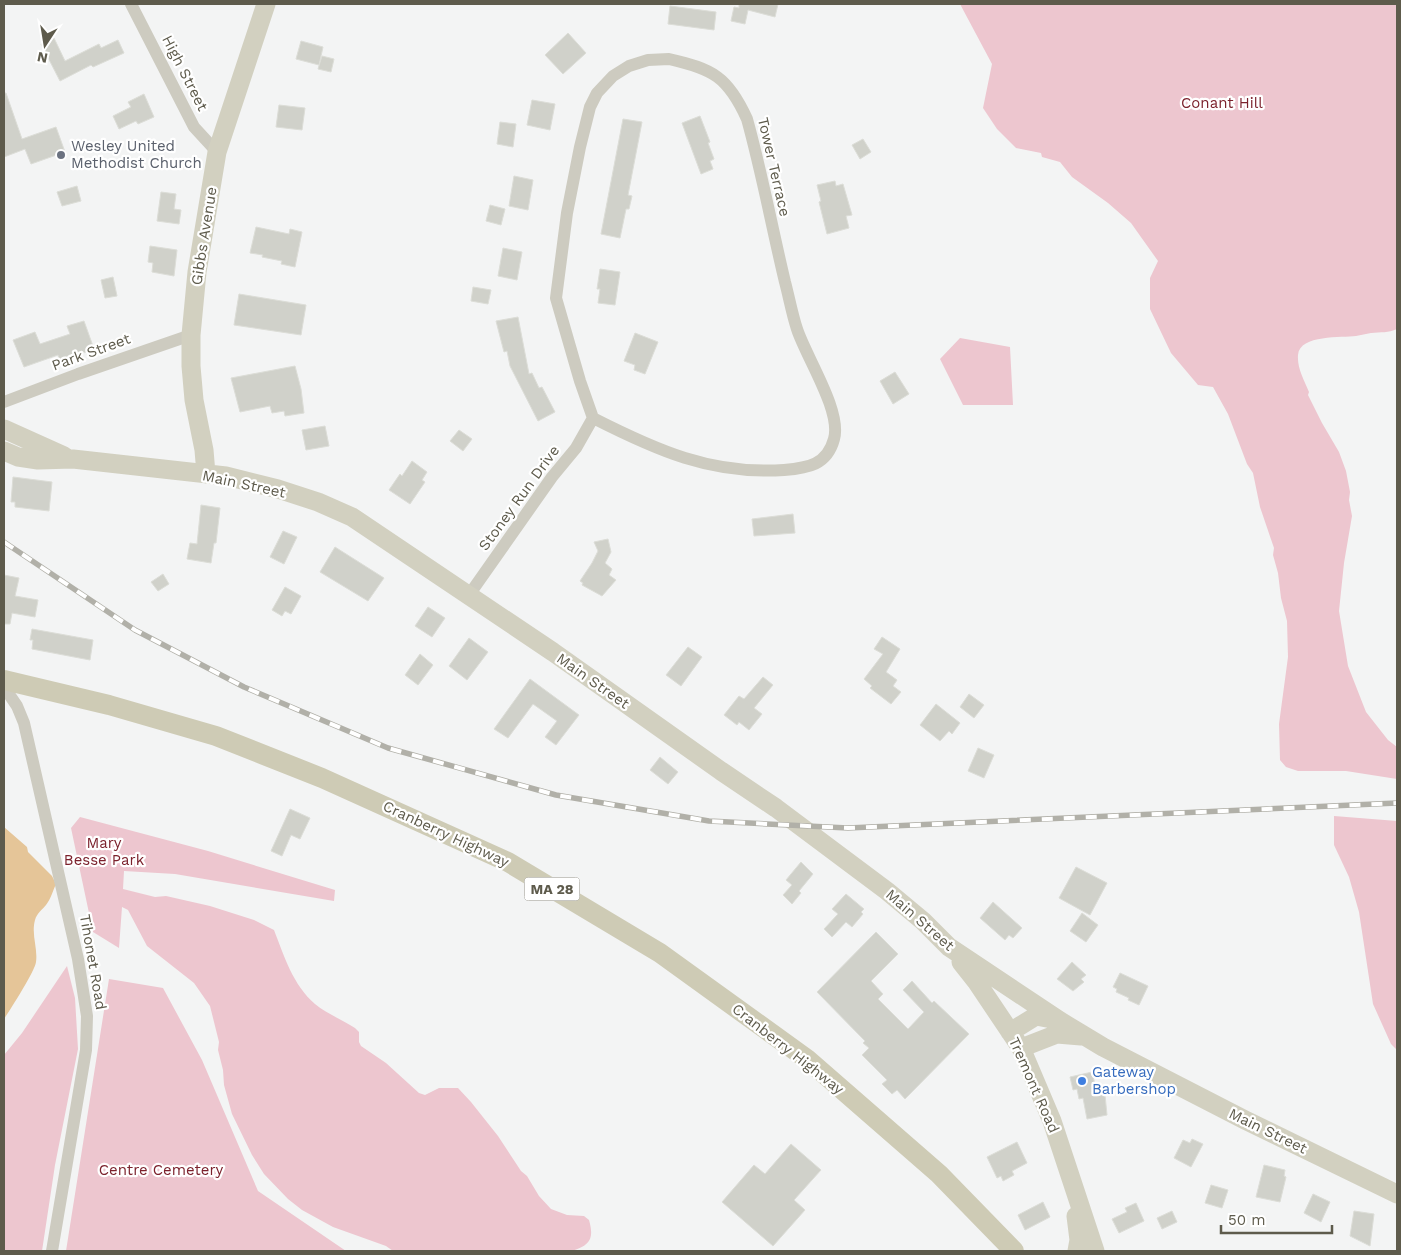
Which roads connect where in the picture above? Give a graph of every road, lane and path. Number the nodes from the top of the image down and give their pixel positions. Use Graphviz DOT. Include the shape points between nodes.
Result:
graph roads {
  1 [pos="131,4"];
  2 [pos="266,4"];
  3 [pos="218,152"];
  4 [pos="190,334"];
  5 [pos="4,402"];
  6 [pos="593,418"];
  7 [pos="4,429"];
  8 [pos="4,451"];
  9 [pos="73,459"];
  10 [pos="206,474"];
  11 [pos="469,595"];
  12 [pos="4,680"];
  13 [pos="4,687"];
  14 [pos="949,947"];
  15 [pos="1060,1021"];
  16 [pos="1010,1032"];
  17 [pos="1087,1037"];
  18 [pos="1020,1048"];
  19 [pos="1072,1180"];
  20 [pos="1397,1194"];
  21 [pos="52,1251"];
  22 [pos="1014,1251"];
  23 [pos="1077,1251"];
  24 [pos="1096,1251"];
  1 -- 3 [label="street, High Street" via="194,127"];
  2 -- 3 [label="main road, Gibbs Avenue"];
  3 -- 4 [label="main road, Gibbs Avenue" via="197,272"];
  4 -- 5 [label="street, Park Street"];
  4 -- 10 [label="main road, Gibbs Avenue" via="192,382"];
  6 -- 6 [label="street, Tower Terrace" via="663,452 700,464 740,470 799,469 815,465 828,454 835,438 829,401 797,330 747,119 730,87 693,64 669,59 648,60 629,66 613,76 597,93 590,107 567,213 556,298"];
  6 -- 11 [label="street, Stoney Run Drive" via="576,448"];
  7 -- 9 [label="main road, Main Street"];
  8 -- 9 [label="main road, Main Street" via="38,460"];
  9 -- 10 [label="main road, Main Street"];
  10 -- 11 [label="main road, Main Street" via="278,489 352,517"];
  11 -- 14 [label="main road, Main Street" via="783,814 887,891"];
  12 -- 22 [label="main road, Cranberry Highway / MA 28" via="109,705 216,736 330,781 508,862 660,953 807,1059 939,1174"];
  13 -- 21 [label="street, Tihonet Road" via="24,723 66,902 87,1016 86,1050"];
  14 -- 15 [label="main road, Main Street"];
  14 -- 16 [label="main road, Tremont Road"];
  15 -- 16 [label="main road, Main Street" via="1036,1016"];
  15 -- 17 [label="main road, Main Street"];
  16 -- 18 [label="main road, Tremont Road"];
  17 -- 18 [label="main road, Main Street" via="1057,1034"];
  17 -- 20 [label="main road, Main Street" via="1245,1120"];
  18 -- 19 [label="main road, Tremont Road" via="1052,1121"];
  19 -- 23 [label="main road, Tremont Road" via="1079,1240"];
  19 -- 24 [label="main road, Tremont Road"];
}
